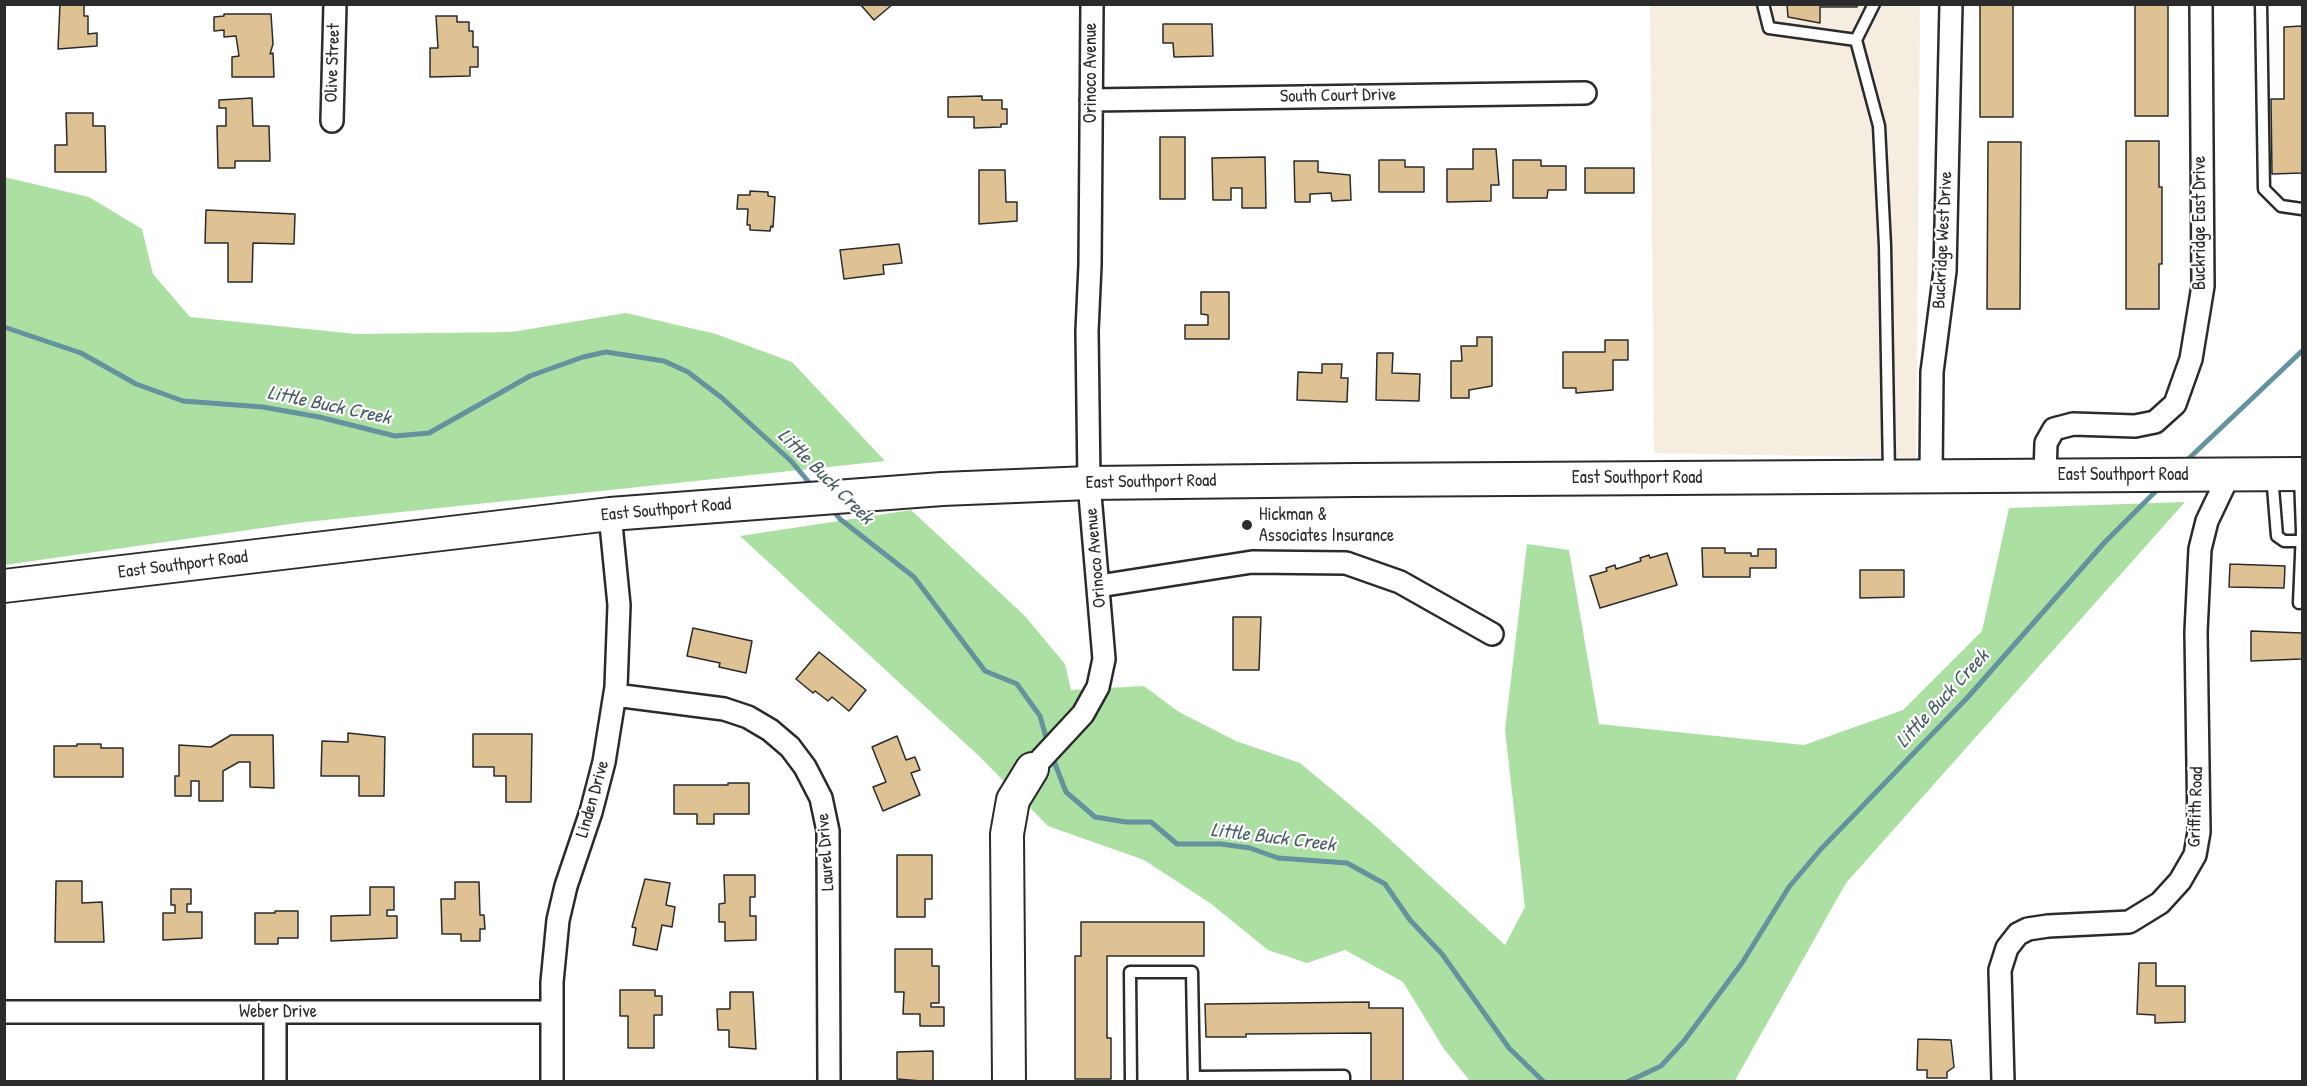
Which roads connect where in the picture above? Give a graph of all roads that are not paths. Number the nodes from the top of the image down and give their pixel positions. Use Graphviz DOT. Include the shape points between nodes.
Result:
graph roads {
  1 [pos="335,4"];
  2 [pos="1092,4"];
  3 [pos="1763,4"];
  4 [pos="1874,4"];
  5 [pos="1951,4"];
  6 [pos="2200,4"];
  7 [pos="2261,4"];
  8 [pos="1856,40"];
  9 [pos="1585,93"];
  10 [pos="1091,100"];
  11 [pos="332,121"];
  12 [pos="2302,208"];
  13 [pos="2292,474"];
  14 [pos="2225,475"];
  15 [pos="1889,476"];
  16 [pos="1931,476"];
  17 [pos="2045,476"];
  18 [pos="1089,483"];
  19 [pos="610,514"];
  20 [pos="2301,541"];
  21 [pos="4,586"];
  22 [pos="1099,586"];
  23 [pos="2299,603"];
  24 [pos="1491,634"];
  25 [pos="615,695"];
  26 [pos="1032,769"];
  27 [pos="4,1012"];
  28 [pos="275,1012"];
  29 [pos="552,1012"];
  30 [pos="1194,1079"];
  31 [pos="275,1082"];
  32 [pos="552,1082"];
  33 [pos="829,1082"];
  34 [pos="1009,1082"];
  35 [pos="1131,1082"];
  36 [pos="1344,1082"];
  37 [pos="2003,1082"];
  1 -- 11 [label="street, Olive Street"];
  2 -- 10 [label="street, Orinoco Avenue"];
  3 -- 8 [label="lane" via="1769,28"];
  4 -- 8 [label="lane"];
  5 -- 16 [label="street, Buckridge West Drive" via="1945,271 1932,372"];
  6 -- 17 [label="street, Buckridge East Drive" via="2203,286 2190,359 2175,404 2156,422 2135,426 2073,424 2054,429 2046,443"];
  7 -- 12 [label="lane" via="2264,189 2281,206"];
  8 -- 15 [label="lane" via="1879,126 1886,246"];
  9 -- 10 [label="street, South Court Drive"];
  10 -- 18 [label="street, Orinoco Avenue"];
  13 -- 14 [label="main road, East Southport Road"];
  13 -- 20 [label="lane"];
  13 -- 20 [label="lane" via="2277,536 2284,541"];
  14 -- 17 [label="main road, East Southport Road"];
  14 -- 37 [label="street, Griffith Road" via="2200,549 2196,632 2199,832 2195,855 2180,881 2160,903 2129,922 2048,926 2018,934 2007,948 2000,970"];
  15 -- 16 [label="main road, East Southport Road"];
  15 -- 18 [label="main road, East Southport Road"];
  16 -- 17 [label="main road, East Southport Road"];
  18 -- 19 [label="main road, East Southport Road" via="786,499"];
  18 -- 22 [label="street, Orinoco Avenue"];
  19 -- 21 [label="main road, East Southport Road"];
  19 -- 25 [label="street, Linden Drive" via="619,605"];
  20 -- 23 [label="lane"];
  22 -- 24 [label="street" via="1252,562 1346,563 1400,582"];
  22 -- 26 [label="street, Orinoco Avenue" via="1105,644 1098,687 1083,714"];
  25 -- 29 [label="street, Linden Drive" via="596,796 562,903 554,946"];
  25 -- 33 [label="street, Laurel Drive" via="724,709 748,717 790,747 814,782 828,840"];
  26 -- 34 [label="main road, Orinoco Avenue" via="1013,800 1006,834"];
  27 -- 28 [label="street, Weber Drive"];
  28 -- 29 [label="street, Weber Drive"];
  28 -- 31 [label="street"];
  29 -- 32 [label="street, Linden Drive"];
  30 -- 35 [label="lane" via="1192,972 1130,972"];
  30 -- 36 [label="lane" via="1344,1076"];
}
